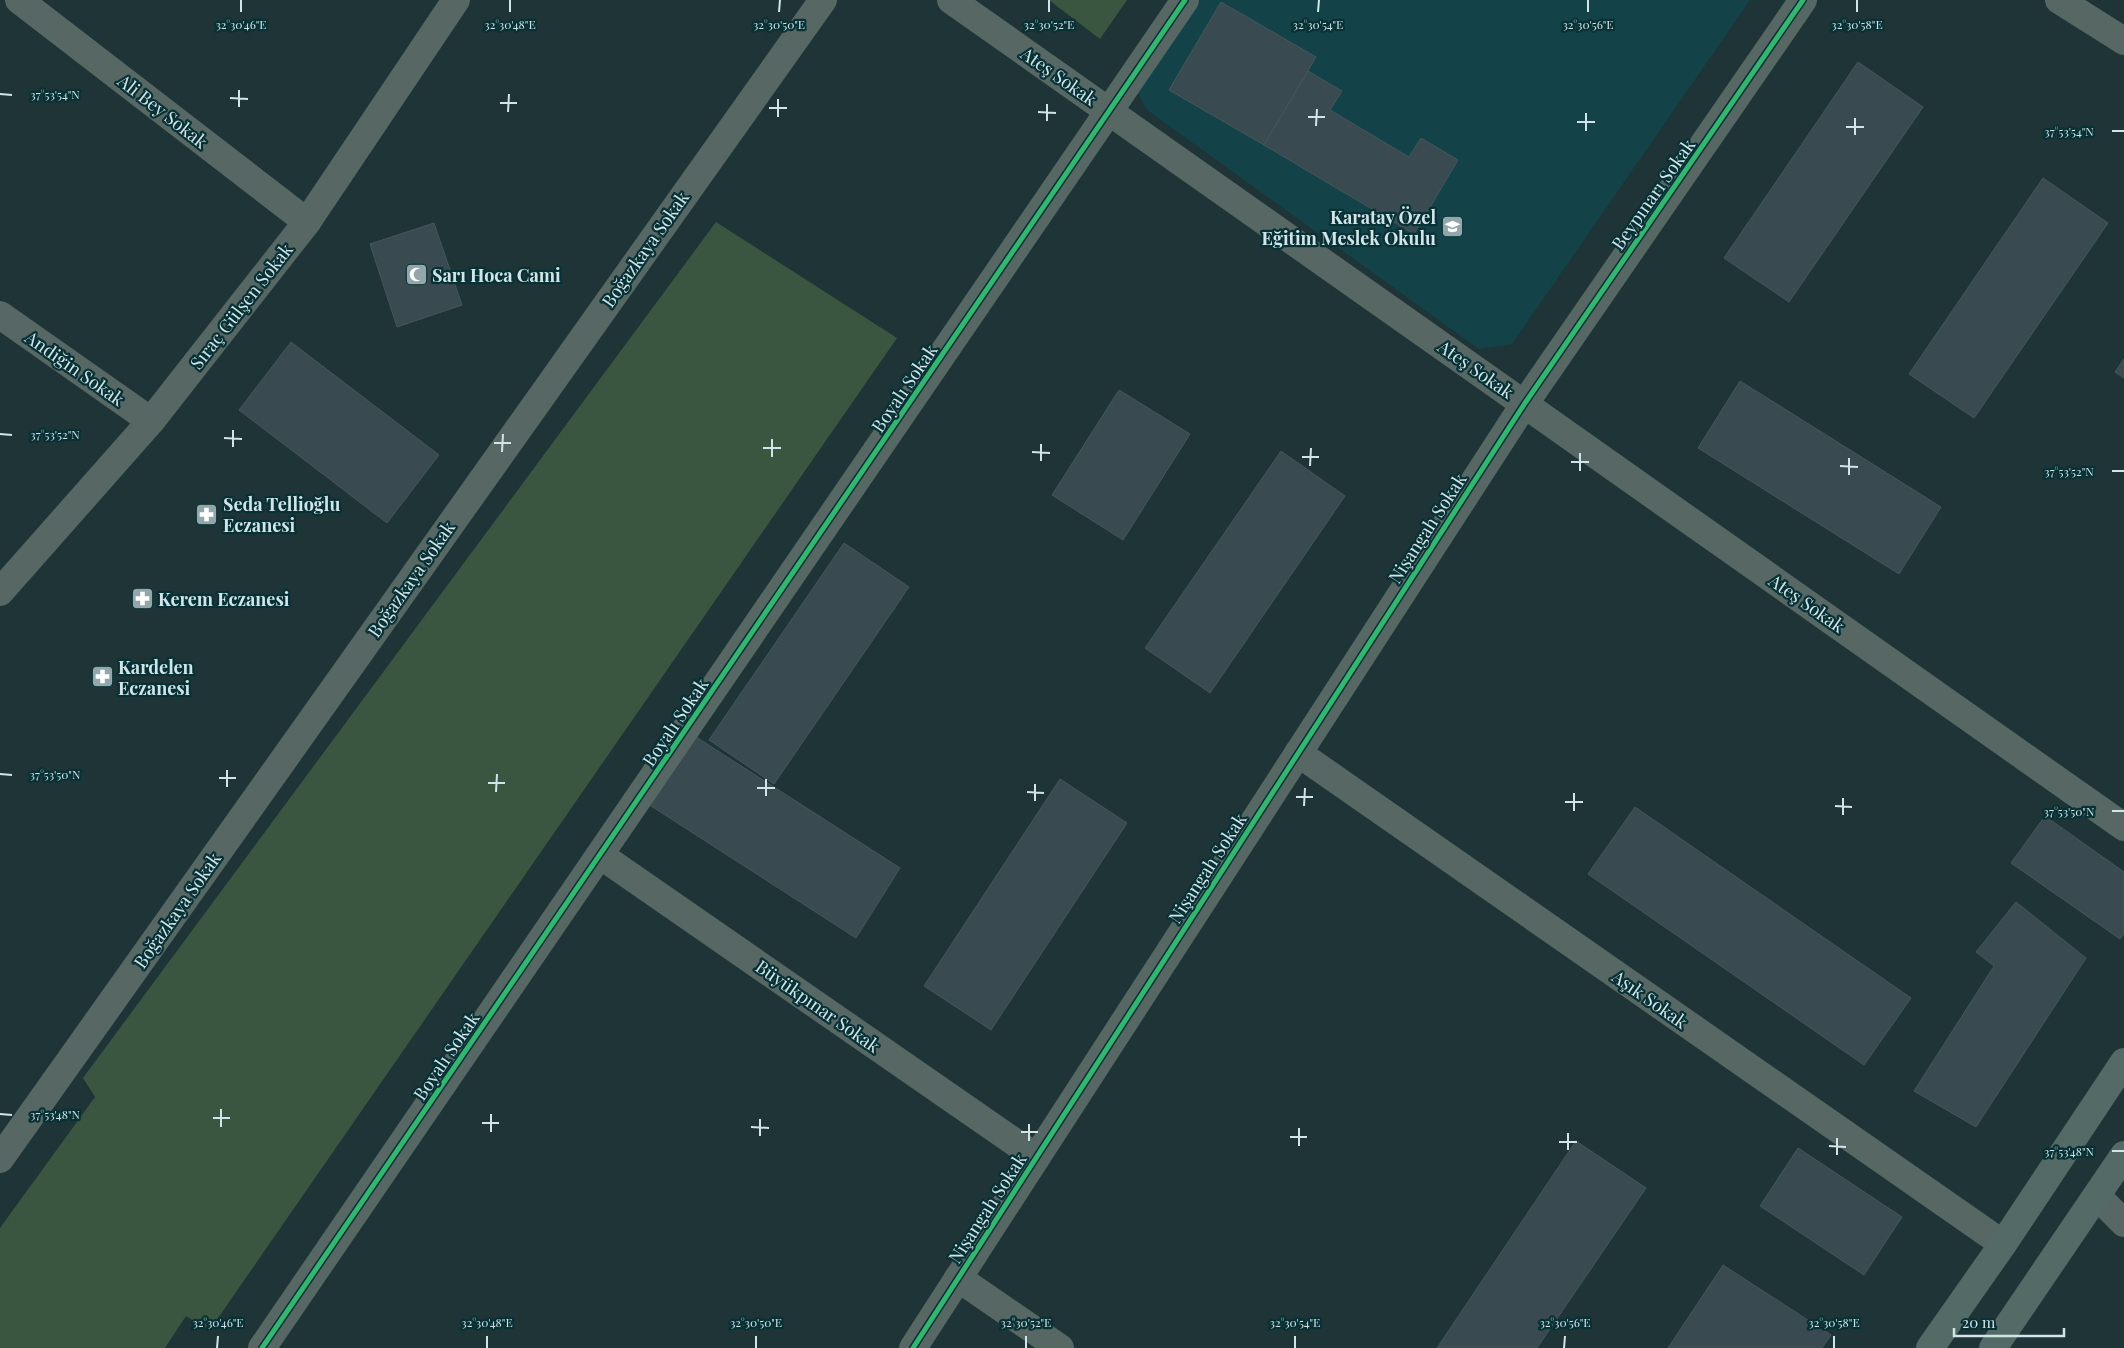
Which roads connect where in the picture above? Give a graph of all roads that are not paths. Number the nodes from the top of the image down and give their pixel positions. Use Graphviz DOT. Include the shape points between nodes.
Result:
graph roads {
  1 [pos="20,0"];
  2 [pos="456,0"];
  3 [pos="823,0"];
  4 [pos="950,0"];
  5 [pos="1185,0"];
  6 [pos="1803,0"];
  7 [pos="2059,0"];
  8 [pos="2124,41"];
  9 [pos="1110,112"];
  10 [pos="307,222"];
  11 [pos="0,315"];
  12 [pos="1525,403"];
  13 [pos="151,421"];
  14 [pos="0,592"];
  15 [pos="1298,753"];
  16 [pos="2124,827"];
  17 [pos="600,855"];
  18 [pos="2124,1062"];
  19 [pos="2124,1155"];
  20 [pos="1036,1157"];
  21 [pos="0,1159"];
  22 [pos="2097,1196"];
  23 [pos="2124,1223"];
  24 [pos="2003,1244"];
  25 [pos="958,1278"];
  26 [pos="262,1348"];
  27 [pos="913,1348"];
  28 [pos="1060,1348"];
  29 [pos="1930,1348"];
  30 [pos="1992,1348"];
  1 -- 10 [label="street, Ali Bey Sokak"];
  2 -- 10 [label="street, Sıraç Gülşen Sokak"];
  3 -- 21 [label="street, Boğazkaya Sokak"];
  4 -- 9 [label="street, Ateş Sokak"];
  5 -- 9 [label="street, Boyalı Sokak"];
  6 -- 12 [label="street, Beypınarı Sokak"];
  7 -- 8 [label="street"];
  9 -- 12 [label="street, Ateş Sokak"];
  9 -- 17 [label="street, Boyalı Sokak"];
  10 -- 13 [label="street, Sıraç Gülşen Sokak"];
  11 -- 13 [label="street, Andiğin Sokak"];
  12 -- 15 [label="street, Nişangah Sokak"];
  12 -- 16 [label="street, Ateş Sokak"];
  13 -- 14 [label="street, Sıraç Gülşen Sokak"];
  15 -- 20 [label="street, Nişangah Sokak"];
  15 -- 24 [label="street, Aşık Sokak"];
  17 -- 20 [label="street, Büyükpınar Sokak"];
  17 -- 26 [label="street, Boyalı Sokak"];
  18 -- 24 [label="main road"];
  19 -- 22 [label="main road"];
  20 -- 25 [label="street, Nişangah Sokak"];
  22 -- 23 [label="street"];
  22 -- 30 [label="main road"];
  24 -- 29 [label="main road"];
  25 -- 27 [label="street, Nişangah Sokak"];
  25 -- 28 [label="street"];
}
